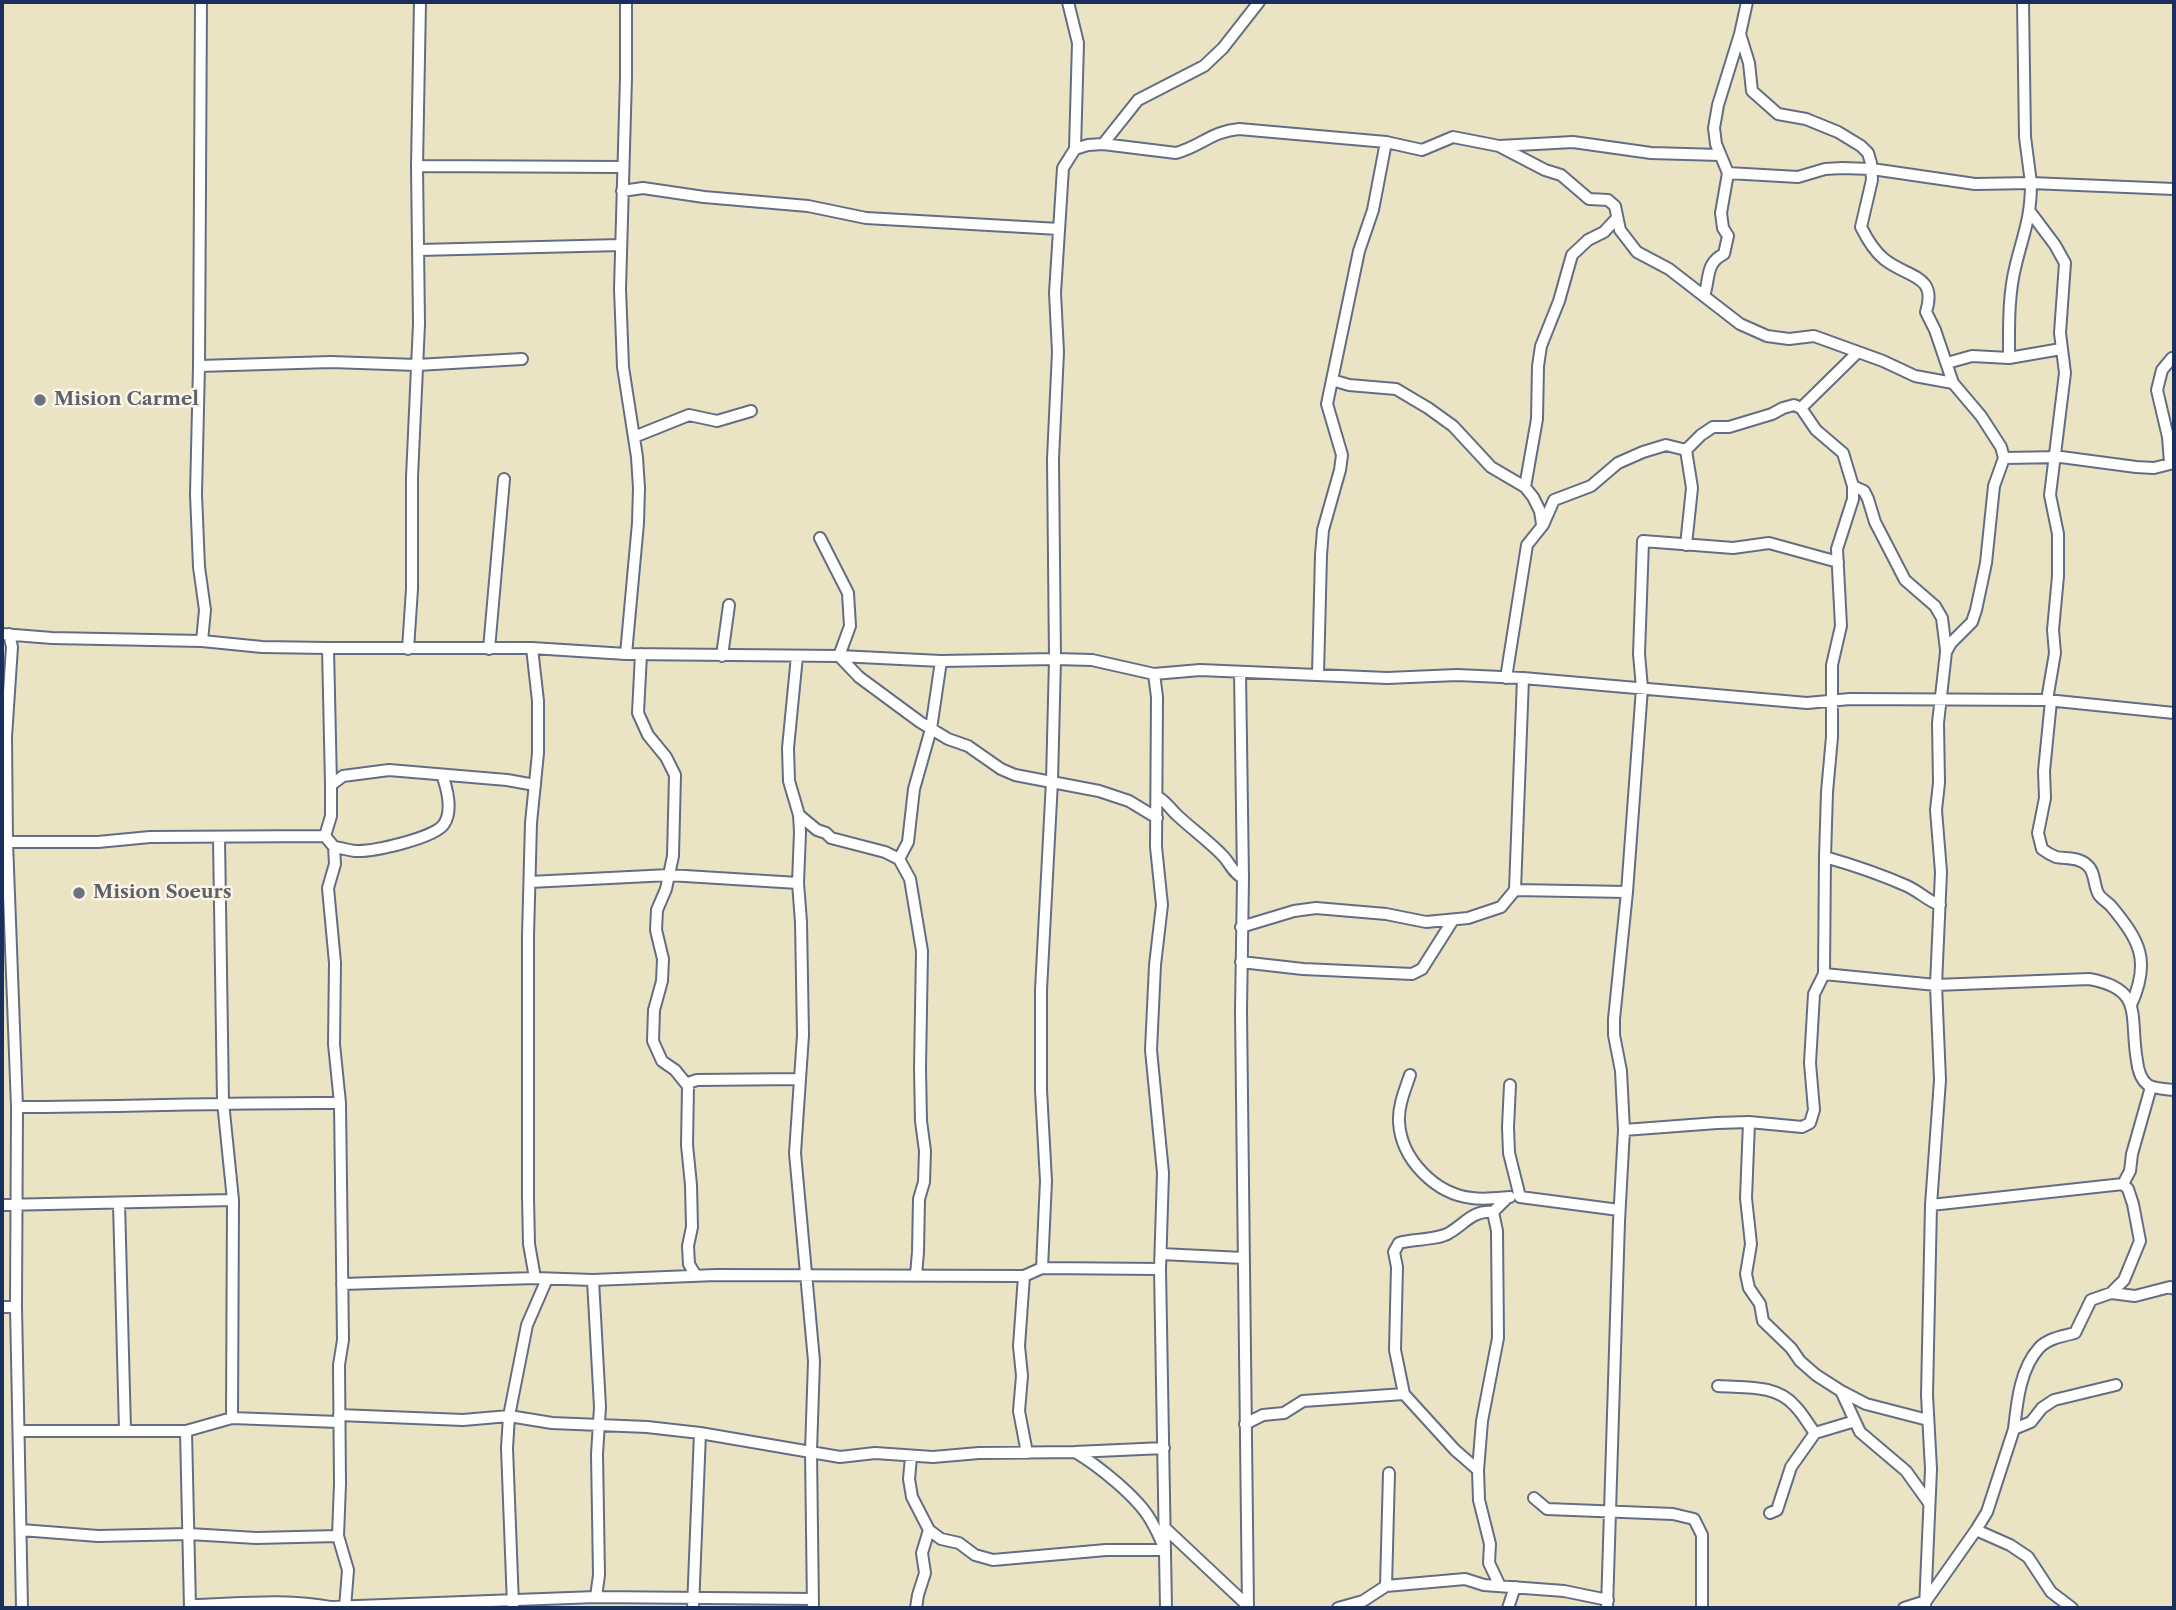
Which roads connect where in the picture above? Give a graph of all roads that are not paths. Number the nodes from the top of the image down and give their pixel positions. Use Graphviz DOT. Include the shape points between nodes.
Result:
graph roads {
  1 [pos="201,2"];
  2 [pos="419,2"];
  3 [pos="626,2"];
  4 [pos="1068,2"];
  5 [pos="1259,2"];
  6 [pos="1746,2"];
  7 [pos="2023,2"];
  8 [pos="1740,34"];
  9 [pos="1386,142"];
  10 [pos="1103,144"];
  11 [pos="1499,146"];
  12 [pos="1075,149"];
  13 [pos="1720,155"];
  14 [pos="417,166"];
  15 [pos="622,167"];
  16 [pos="1872,169"];
  17 [pos="1728,173"];
  18 [pos="2031,183"];
  19 [pos="2174,190"];
  20 [pos="622,191"];
  21 [pos="2031,213"];
  22 [pos="1617,218"];
  23 [pos="1059,229"];
  24 [pos="621,245"];
  25 [pos="419,250"];
  26 [pos="1704,296"];
  27 [pos="2061,349"];
  28 [pos="1857,353"];
  29 [pos="2009,358"];
  30 [pos="2172,358"];
  31 [pos="522,359"];
  32 [pos="1947,363"];
  33 [pos="417,365"];
  34 [pos="199,366"];
  35 [pos="1332,380"];
  36 [pos="1953,383"];
  37 [pos="1801,408"];
  38 [pos="751,411"];
  39 [pos="634,437"];
  40 [pos="1686,450"];
  41 [pos="2004,458"];
  42 [pos="2053,458"];
  43 [pos="2172,462"];
  44 [pos="503,479"];
  45 [pos="1853,486"];
  46 [pos="1525,487"];
  47 [pos="1543,524"];
  48 [pos="820,538"];
  49 [pos="1686,545"];
  50 [pos="1838,562"];
  51 [pos="729,605"];
  52 [pos="6,634"];
  53 [pos="202,641"];
  54 [pos="328,648"];
  55 [pos="532,648"];
  56 [pos="408,649"];
  57 [pos="489,649"];
  58 [pos="1946,652"];
  59 [pos="626,654"];
  60 [pos="642,654"];
  61 [pos="722,656"];
  62 [pos="797,656"];
  63 [pos="839,656"];
  64 [pos="1055,659"];
  65 [pos="941,661"];
  66 [pos="1240,672"];
  67 [pos="1154,674"];
  68 [pos="1318,674"];
  69 [pos="1506,678"];
  70 [pos="1523,678"];
  71 [pos="1642,688"];
  72 [pos="1940,699"];
  73 [pos="2049,700"];
  74 [pos="1833,701"];
  75 [pos="2174,713"];
  76 [pos="931,729"];
  77 [pos="4,737"];
  78 [pos="442,775"];
  79 [pos="1052,781"];
  80 [pos="331,785"];
  81 [pos="535,785"];
  82 [pos="1157,797"];
  83 [pos="799,815"];
  84 [pos="1157,818"];
  85 [pos="325,836"];
  86 [pos="219,838"];
  87 [pos="7,842"];
  88 [pos="334,846"];
  89 [pos="1825,857"];
  90 [pos="899,859"];
  91 [pos="669,875"];
  92 [pos="1242,878"];
  93 [pos="530,882"];
  94 [pos="798,883"];
  95 [pos="1515,890"];
  96 [pos="1627,892"];
  97 [pos="1940,905"];
  98 [pos="1453,920"];
  99 [pos="1241,927"];
  100 [pos="6,930"];
  101 [pos="1241,962"];
  102 [pos="1824,974"];
  103 [pos="1937,985"];
  104 [pos="2131,1004"];
  105 [pos="1410,1075"];
  106 [pos="800,1079"];
  107 [pos="1510,1085"];
  108 [pos="688,1086"];
  109 [pos="2151,1087"];
  110 [pos="2174,1090"];
  111 [pos="223,1102"];
  112 [pos="340,1103"];
  113 [pos="17,1107"];
  114 [pos="1749,1122"];
  115 [pos="1624,1130"];
  116 [pos="2123,1184"];
  117 [pos="1520,1197"];
  118 [pos="1507,1198"];
  119 [pos="233,1200"];
  120 [pos="119,1203"];
  121 [pos="2,1205"];
  122 [pos="17,1205"];
  123 [pos="1931,1205"];
  124 [pos="1619,1210"];
  125 [pos="1493,1212"];
  126 [pos="1161,1254"];
  127 [pos="1243,1258"];
  128 [pos="1042,1268"];
  129 [pos="1160,1269"];
  130 [pos="806,1275"];
  131 [pos="916,1275"];
  132 [pos="696,1276"];
  133 [pos="1024,1276"];
  134 [pos="535,1278"];
  135 [pos="547,1279"];
  136 [pos="593,1280"];
  137 [pos="342,1284"];
  138 [pos="2174,1289"];
  139 [pos="2111,1293"];
  140 [pos="2,1307"];
  141 [pos="16,1307"];
  142 [pos="2116,1385"];
  143 [pos="1718,1386"];
  144 [pos="1841,1391"];
  145 [pos="1404,1394"];
  146 [pos="509,1416"];
  147 [pos="232,1418"];
  148 [pos="339,1419"];
  149 [pos="1928,1420"];
  150 [pos="1855,1421"];
  151 [pos="1245,1424"];
  152 [pos="599,1426"];
  153 [pos="2014,1429"];
  154 [pos="125,1430"];
  155 [pos="19,1431"];
  156 [pos="186,1431"];
  157 [pos="700,1433"];
  158 [pos="1815,1433"];
  159 [pos="1164,1448"];
  160 [pos="811,1451"];
  161 [pos="1027,1452"];
  162 [pos="1075,1452"];
  163 [pos="911,1457"];
  164 [pos="1478,1470"];
  165 [pos="1389,1473"];
  166 [pos="1534,1498"];
  167 [pos="1929,1503"];
  168 [pos="1609,1511"];
  169 [pos="1770,1513"];
  170 [pos="1165,1528"];
  171 [pos="929,1530"];
  172 [pos="1976,1530"];
  173 [pos="21,1531"];
  174 [pos="189,1534"];
  175 [pos="338,1536"];
  176 [pos="1166,1550"];
  177 [pos="1386,1586"];
  178 [pos="1500,1586"];
  179 [pos="1515,1587"];
  180 [pos="596,1597"];
  181 [pos="693,1603"];
  182 [pos="813,1604"];
  183 [pos="1607,1604"];
  184 [pos="513,1605"];
  185 [pos="1925,1605"];
  186 [pos="345,1606"];
  187 [pos="190,1607"];
  188 [pos="1248,1607"];
  189 [pos="22,1608"];
  190 [pos="916,1608"];
  191 [pos="1166,1608"];
  192 [pos="1338,1608"];
  193 [pos="1508,1608"];
  194 [pos="1702,1608"];
  195 [pos="1904,1608"];
  196 [pos="2072,1608"];
  1 -- 34 [label="street"];
  2 -- 14 [label="street"];
  3 -- 15 [label="street"];
  4 -- 12 [label="street" via="1078,43"];
  5 -- 10 [label="street" via="1204,66 1138,100"];
  6 -- 8 [label="street"];
  7 -- 18 [label="street" via="2025,137"];
  8 -- 13 [label="street" via="1714,128"];
  8 -- 16 [label="street" via="1752,91 1760,100 1778,114 1806,119 1850,138 1868,153"];
  9 -- 10 [label="street" via="1239,129 1223,130 1176,153"];
  9 -- 11 [label="street" via="1422,150 1453,137"];
  9 -- 35 [label="street"];
  10 -- 12 [label="street"];
  11 -- 13 [label="street" via="1573,142 1651,153"];
  11 -- 22 [label="street" via="1561,176 1589,198 1608,200 1615,206"];
  12 -- 23 [label="street" via="1063,168"];
  13 -- 17 [label="street"];
  14 -- 15 [label="street"];
  14 -- 25 [label="street"];
  15 -- 20 [label="street"];
  16 -- 17 [label="street" via="1825,169 1798,177"];
  16 -- 18 [label="street" via="1975,184"];
  16 -- 32 [label="street" via="1861,227 1882,257 1924,281 1930,300 1926,312"];
  17 -- 26 [label="street" via="1721,213 1728,236 1724,254 1708,271"];
  18 -- 19 [label="street"];
  18 -- 21 [label="street"];
  20 -- 23 [label="street" via="643,188 808,206 866,218"];
  20 -- 24 [label="street"];
  21 -- 27 [label="street" via="2065,263"];
  21 -- 29 [label="street" via="2016,265"];
  22 -- 26 [label="street" via="1637,252 1670,269"];
  22 -- 46 [label="street" via="1572,255 1541,345"];
  23 -- 64 [label="street" via="1053,460"];
  24 -- 25 [label="street"];
  24 -- 39 [label="street" via="623,367"];
  25 -- 33 [label="street"];
  26 -- 28 [label="street" via="1728,316 1767,336 1814,337"];
  27 -- 29 [label="street"];
  27 -- 42 [label="street" via="2065,373"];
  28 -- 36 [label="street" via="1915,376"];
  28 -- 37 [label="street"];
  29 -- 32 [label="street" via="1972,356"];
  30 -- 43 [label="street" via="2162,370 2157,390"];
  31 -- 33 [label="street"];
  32 -- 36 [label="street"];
  33 -- 34 [label="street"];
  33 -- 56 [label="street"];
  34 -- 53 [label="street" via="196,494 205,610"];
  35 -- 46 [label="street" via="1396,389 1407,395 1453,426 1491,467"];
  35 -- 68 [label="street" via="1327,404 1342,456 1322,542"];
  36 -- 41 [label="street" via="1981,416"];
  37 -- 40 [label="street" via="1794,405 1729,427 1713,427"];
  37 -- 45 [label="street" via="1816,430 1843,453"];
  38 -- 39 [label="street" via="717,421 689,415"];
  39 -- 59 [label="street" via="638,523"];
  40 -- 47 [label="street" via="1667,445 1618,463 1591,486 1554,500"];
  40 -- 49 [label="street" via="1692,488"];
  41 -- 42 [label="street"];
  41 -- 58 [label="street" via="1994,486 1976,610 1972,622"];
  42 -- 43 [label="street" via="2145,468"];
  42 -- 73 [label="street" via="2050,495 2059,557"];
  44 -- 57 [label="street"];
  45 -- 50 [label="street"];
  45 -- 58 [label="street" via="1864,491 1905,580 1942,618"];
  46 -- 47 [label="street"];
  47 -- 69 [label="street" via="1527,545"];
  48 -- 63 [label="street" via="848,593 850,626"];
  49 -- 50 [label="street" via="1732,548 1769,543"];
  49 -- 71 [label="street" via="1643,541"];
  50 -- 74 [label="street" via="1841,626 1832,665"];
  51 -- 61 [label="street"];
  52 -- 53 [label="street"];
  52 -- 77 [label="street" via="12,647"];
  53 -- 54 [label="street"];
  54 -- 56 [label="street"];
  54 -- 80 [label="street"];
  55 -- 57 [label="street"];
  55 -- 59 [label="street"];
  55 -- 81 [label="street" via="538,701"];
  56 -- 57 [label="street"];
  58 -- 72 [label="street"];
  59 -- 60 [label="street"];
  60 -- 61 [label="street"];
  60 -- 91 [label="street" via="638,713 675,775"];
  61 -- 62 [label="street"];
  62 -- 63 [label="street"];
  62 -- 83 [label="street" via="788,748 789,781"];
  63 -- 65 [label="street"];
  63 -- 76 [label="street" via="859,677"];
  64 -- 65 [label="street"];
  64 -- 67 [label="street" via="1093,660"];
  64 -- 79 [label="street"];
  65 -- 76 [label="street"];
  66 -- 67 [label="street"];
  66 -- 68 [label="street"];
  66 -- 92 [label="street"];
  67 -- 82 [label="street"];
  68 -- 69 [label="street"];
  69 -- 70 [label="street"];
  70 -- 71 [label="street"];
  70 -- 95 [label="street"];
  71 -- 74 [label="street" via="1807,703"];
  71 -- 96 [label="street"];
  72 -- 73 [label="street"];
  72 -- 74 [label="street"];
  72 -- 97 [label="street" via="1936,810"];
  73 -- 75 [label="street"];
  73 -- 104 [label="street" via="2045,798 2038,833 2042,849 2088,864 2099,895 2134,939 2141,952 2142,970"];
  74 -- 89 [label="street"];
  76 -- 79 [label="street" via="968,746 1001,769"];
  76 -- 90 [label="street" via="914,789 908,842"];
  77 -- 87 [label="street"];
  78 -- 80 [label="street" via="389,771 343,776"];
  78 -- 81 [label="street"];
  78 -- 88 [label="street" via="448,804 442,828 390,846 357,851"];
  79 -- 84 [label="street" via="1099,791"];
  79 -- 128 [label="street" via="1041,989 1046,1181"];
  80 -- 85 [label="street" via="331,816"];
  81 -- 93 [label="street"];
  82 -- 84 [label="street"];
  82 -- 92 [label="street"];
  83 -- 90 [label="street" via="831,838"];
  83 -- 94 [label="street"];
  84 -- 126 [label="street" via="1162,905 1151,1050 1163,1173"];
  85 -- 86 [label="street"];
  85 -- 88 [label="street"];
  86 -- 87 [label="street"];
  86 -- 111 [label="street"];
  87 -- 100 [label="street"];
  88 -- 112 [label="street" via="335,864 328,888"];
  89 -- 97 [label="street" via="1869,870"];
  89 -- 102 [label="street"];
  90 -- 131 [label="street" via="910,879 922,951 920,1068 925,1151"];
  91 -- 93 [label="street"];
  91 -- 94 [label="street"];
  91 -- 108 [label="street" via="657,910 663,959 653,1041 662,1061"];
  92 -- 99 [label="street"];
  93 -- 134 [label="street" via="528,1197"];
  94 -- 106 [label="street" via="802,922"];
  95 -- 96 [label="street"];
  95 -- 98 [label="street" via="1501,907"];
  96 -- 115 [label="street" via="1614,1035"];
  97 -- 103 [label="street"];
  98 -- 99 [label="street" via="1426,922 1316,908"];
  98 -- 101 [label="street" via="1422,970 1412,974"];
  99 -- 101 [label="street"];
  100 -- 113 [label="street"];
  101 -- 127 [label="street"];
  102 -- 103 [label="street"];
  102 -- 114 [label="street" via="1814,993 1810,1063 1814,1110 1810,1123 1802,1127"];
  103 -- 104 [label="street" via="2088,979 2122,990"];
  103 -- 123 [label="street" via="1940,1080"];
  104 -- 109 [label="street" via="2138,1067 2142,1080"];
  105 -- 118 [label="street" via="1399,1121 1406,1153 1445,1190 1471,1198"];
  106 -- 108 [label="street" via="708,1079"];
  106 -- 130 [label="street" via="795,1153"];
  107 -- 117 [label="street" via="1509,1153"];
  108 -- 132 [label="street" via="692,1227 688,1246 689,1264"];
  109 -- 110 [label="street"];
  109 -- 116 [label="street"];
  111 -- 112 [label="street"];
  111 -- 113 [label="street"];
  111 -- 119 [label="street"];
  112 -- 137 [label="street"];
  113 -- 122 [label="street"];
  114 -- 115 [label="street"];
  114 -- 144 [label="street" via="1749,1288 1768,1328 1816,1375"];
  115 -- 124 [label="street"];
  116 -- 123 [label="street"];
  116 -- 139 [label="street" via="2133,1204 2140,1241 2124,1280"];
  117 -- 118 [label="street"];
  117 -- 124 [label="street"];
  118 -- 125 [label="street"];
  119 -- 120 [label="street"];
  119 -- 147 [label="street"];
  120 -- 122 [label="street"];
  120 -- 154 [label="street"];
  121 -- 122 [label="street"];
  122 -- 141 [label="street"];
  123 -- 149 [label="street"];
  124 -- 168 [label="street"];
  125 -- 145 [label="street" via="1468,1217 1447,1235 1399,1243 1394,1252 1395,1350"];
  125 -- 164 [label="street" via="1498,1338"];
  126 -- 127 [label="street"];
  126 -- 129 [label="street"];
  127 -- 151 [label="street"];
  128 -- 129 [label="street"];
  128 -- 133 [label="street"];
  129 -- 159 [label="street"];
  130 -- 131 [label="street"];
  130 -- 132 [label="street"];
  130 -- 160 [label="street" via="814,1361"];
  131 -- 133 [label="street"];
  132 -- 136 [label="street"];
  133 -- 161 [label="street" via="1019,1411"];
  134 -- 135 [label="street"];
  134 -- 137 [label="street"];
  135 -- 136 [label="street"];
  135 -- 146 [label="street" via="527,1325"];
  136 -- 152 [label="street"];
  137 -- 148 [label="street"];
  138 -- 139 [label="street" via="2136,1296"];
  139 -- 153 [label="street" via="2091,1300 2074,1333 2040,1347 2023,1377"];
  140 -- 141 [label="street"];
  141 -- 155 [label="street"];
  142 -- 153 [label="street" via="2054,1400 2031,1422"];
  143 -- 158 [label="street" via="1768,1389 1784,1395"];
  144 -- 149 [label="street" via="1866,1404"];
  144 -- 150 [label="street"];
  145 -- 151 [label="street" via="1303,1401 1284,1413 1263,1415"];
  145 -- 164 [label="street"];
  146 -- 148 [label="street"];
  146 -- 152 [label="street"];
  146 -- 184 [label="street"];
  147 -- 148 [label="street"];
  147 -- 156 [label="street"];
  148 -- 175 [label="street"];
  149 -- 167 [label="street"];
  150 -- 158 [label="street"];
  150 -- 167 [label="street" via="1860,1432 1906,1471"];
  151 -- 188 [label="street"];
  152 -- 157 [label="street"];
  152 -- 180 [label="street"];
  153 -- 172 [label="street" via="1987,1512"];
  154 -- 155 [label="street"];
  154 -- 156 [label="street"];
  155 -- 173 [label="street"];
  156 -- 174 [label="street"];
  157 -- 160 [label="street"];
  157 -- 181 [label="street"];
  158 -- 169 [label="street" via="1791,1467 1777,1510"];
  159 -- 162 [label="street"];
  159 -- 170 [label="street"];
  160 -- 163 [label="street" via="840,1457 876,1453"];
  160 -- 182 [label="street"];
  161 -- 162 [label="street"];
  161 -- 163 [label="street"];
  162 -- 176 [label="street" via="1134,1498"];
  163 -- 171 [label="street" via="912,1497"];
  164 -- 178 [label="street" via="1489,1563"];
  165 -- 177 [label="street"];
  166 -- 168 [label="street" via="1547,1509"];
  167 -- 185 [label="street"];
  168 -- 183 [label="street"];
  168 -- 194 [label="street" via="1694,1519 1702,1535"];
  170 -- 176 [label="street"];
  170 -- 188 [label="street"];
  171 -- 176 [label="street" via="993,1560"];
  171 -- 190 [label="street"];
  172 -- 185 [label="street"];
  172 -- 196 [label="street" via="2028,1557 2051,1592"];
  173 -- 174 [label="street" via="98,1536"];
  173 -- 189 [label="street"];
  174 -- 175 [label="street"];
  174 -- 187 [label="street"];
  175 -- 186 [label="street" via="348,1570"];
  176 -- 191 [label="street"];
  177 -- 178 [label="street" via="1465,1579"];
  177 -- 192 [label="street" via="1363,1601"];
  178 -- 179 [label="street"];
  179 -- 183 [label="street" via="1564,1591"];
  179 -- 193 [label="street"];
  180 -- 181 [label="street"];
  180 -- 184 [label="street"];
  181 -- 182 [label="street"];
  184 -- 186 [label="street"];
  185 -- 195 [label="street"];
  186 -- 187 [label="street"];
}
